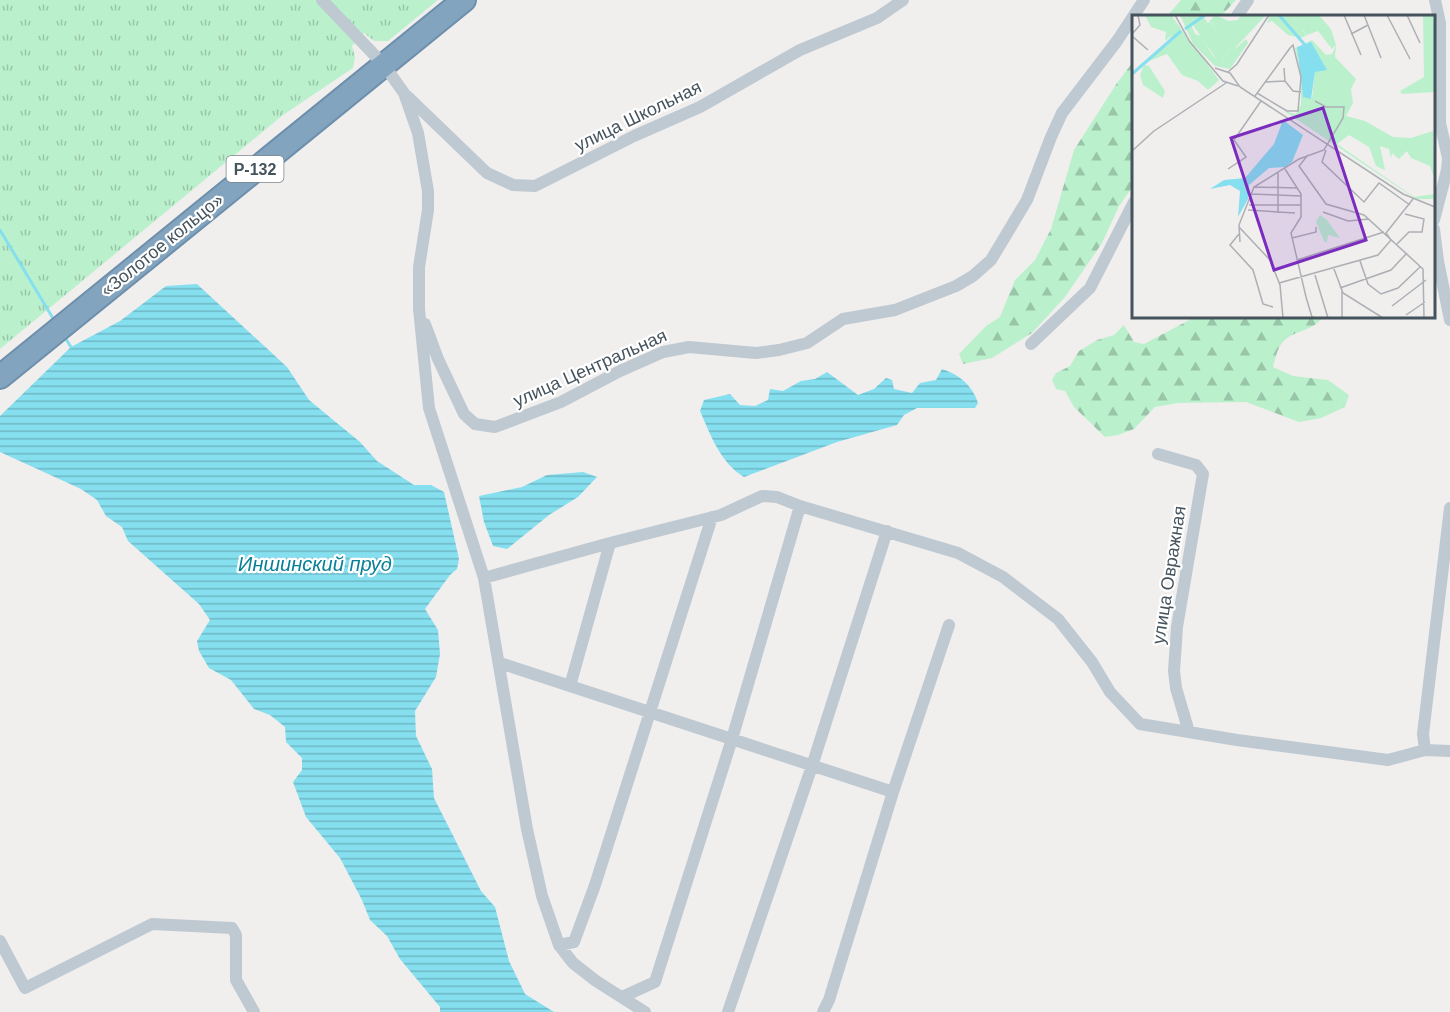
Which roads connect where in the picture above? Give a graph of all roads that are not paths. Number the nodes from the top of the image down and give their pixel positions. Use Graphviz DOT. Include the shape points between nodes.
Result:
graph roads {
  1 [pos="322,0"];
  2 [pos="464,0"];
  3 [pos="903,0"];
  4 [pos="1144,0"];
  5 [pos="1248,0"];
  6 [pos="1435,0"];
  7 [pos="1134,15"];
  8 [pos="1238,15"];
  9 [pos="1132,18"];
  10 [pos="384,65"];
  11 [pos="404,93"];
  12 [pos="1132,206"];
  13 [pos="1435,216"];
  14 [pos="1435,237"];
  15 [pos="419,309"];
  16 [pos="1450,320"];
  17 [pos="1031,344"];
  18 [pos="0,377"];
  19 [pos="1158,454"];
  20 [pos="800,506"];
  21 [pos="1450,508"];
  22 [pos="712,517"];
  23 [pos="887,531"];
  24 [pos="610,543"];
  25 [pos="484,578"];
  26 [pos="949,625"];
  27 [pos="500,663"];
  28 [pos="570,686"];
  29 [pos="650,712"];
  30 [pos="1189,732"];
  31 [pos="732,739"];
  32 [pos="1425,750"];
  33 [pos="1450,751"];
  34 [pos="812,766"];
  35 [pos="893,792"];
  36 [pos="0,941"];
  37 [pos="559,945"];
  38 [pos="622,997"];
  39 [pos="254,1012"];
  40 [pos="645,1012"];
  41 [pos="728,1012"];
  42 [pos="823,1012"];
  1 -- 10 [label="street"];
  2 -- 10 [label="highway, «Золотое кольцо» / Р-132"];
  3 -- 11 [label="street, улица Школьная" via="877,18 800,50 700,107 536,186 507,183 487,173"];
  4 -- 7 [label="street, улица Центральная"];
  5 -- 8 [label="street"];
  6 -- 13 [label="street" via="1440,23 1440,123 1448,158"];
  9 -- 15 [label="street, улица Центральная" via="1062,113 1027,200 991,260 956,286 895,310 843,319 807,342 779,350 672,349 561,402 495,427 475,424 460,408"];
  10 -- 11 [label="street"];
  10 -- 18 [label="highway, «Золотое кольцо» / Р-132"];
  11 -- 15 [label="street" via="418,133 428,191 419,267"];
  12 -- 17 [label="street" via="1090,288"];
  14 -- 16 [label="street"];
  15 -- 25 [label="street" via="429,408"];
  19 -- 30 [label="street, улица Овражная" via="1196,465 1203,474 1177,627 1174,670"];
  20 -- 22 [label="street" via="762,496"];
  20 -- 23 [label="street"];
  20 -- 31 [label="street"];
  21 -- 32 [label="street" via="1423,734"];
  22 -- 24 [label="street"];
  22 -- 29 [label="street"];
  23 -- 30 [label="street" via="958,553 1003,577 1058,619 1110,692 1138,723"];
  23 -- 34 [label="street"];
  24 -- 25 [label="street"];
  24 -- 28 [label="street"];
  25 -- 27 [label="street"];
  26 -- 35 [label="street"];
  27 -- 28 [label="street"];
  27 -- 37 [label="street" via="527,829 542,896"];
  28 -- 29 [label="street"];
  29 -- 31 [label="street"];
  29 -- 37 [label="street" via="574,942"];
  30 -- 32 [label="street" via="1388,760"];
  31 -- 34 [label="street"];
  31 -- 38 [label="street" via="655,982"];
  32 -- 33 [label="street"];
  34 -- 35 [label="street"];
  34 -- 41 [label="street"];
  35 -- 42 [label="street"];
  36 -- 39 [label="street" via="25,988 152,924 232,928 236,935 237,980"];
  37 -- 38 [label="street" via="573,963"];
  38 -- 40 [label="street"];
}
